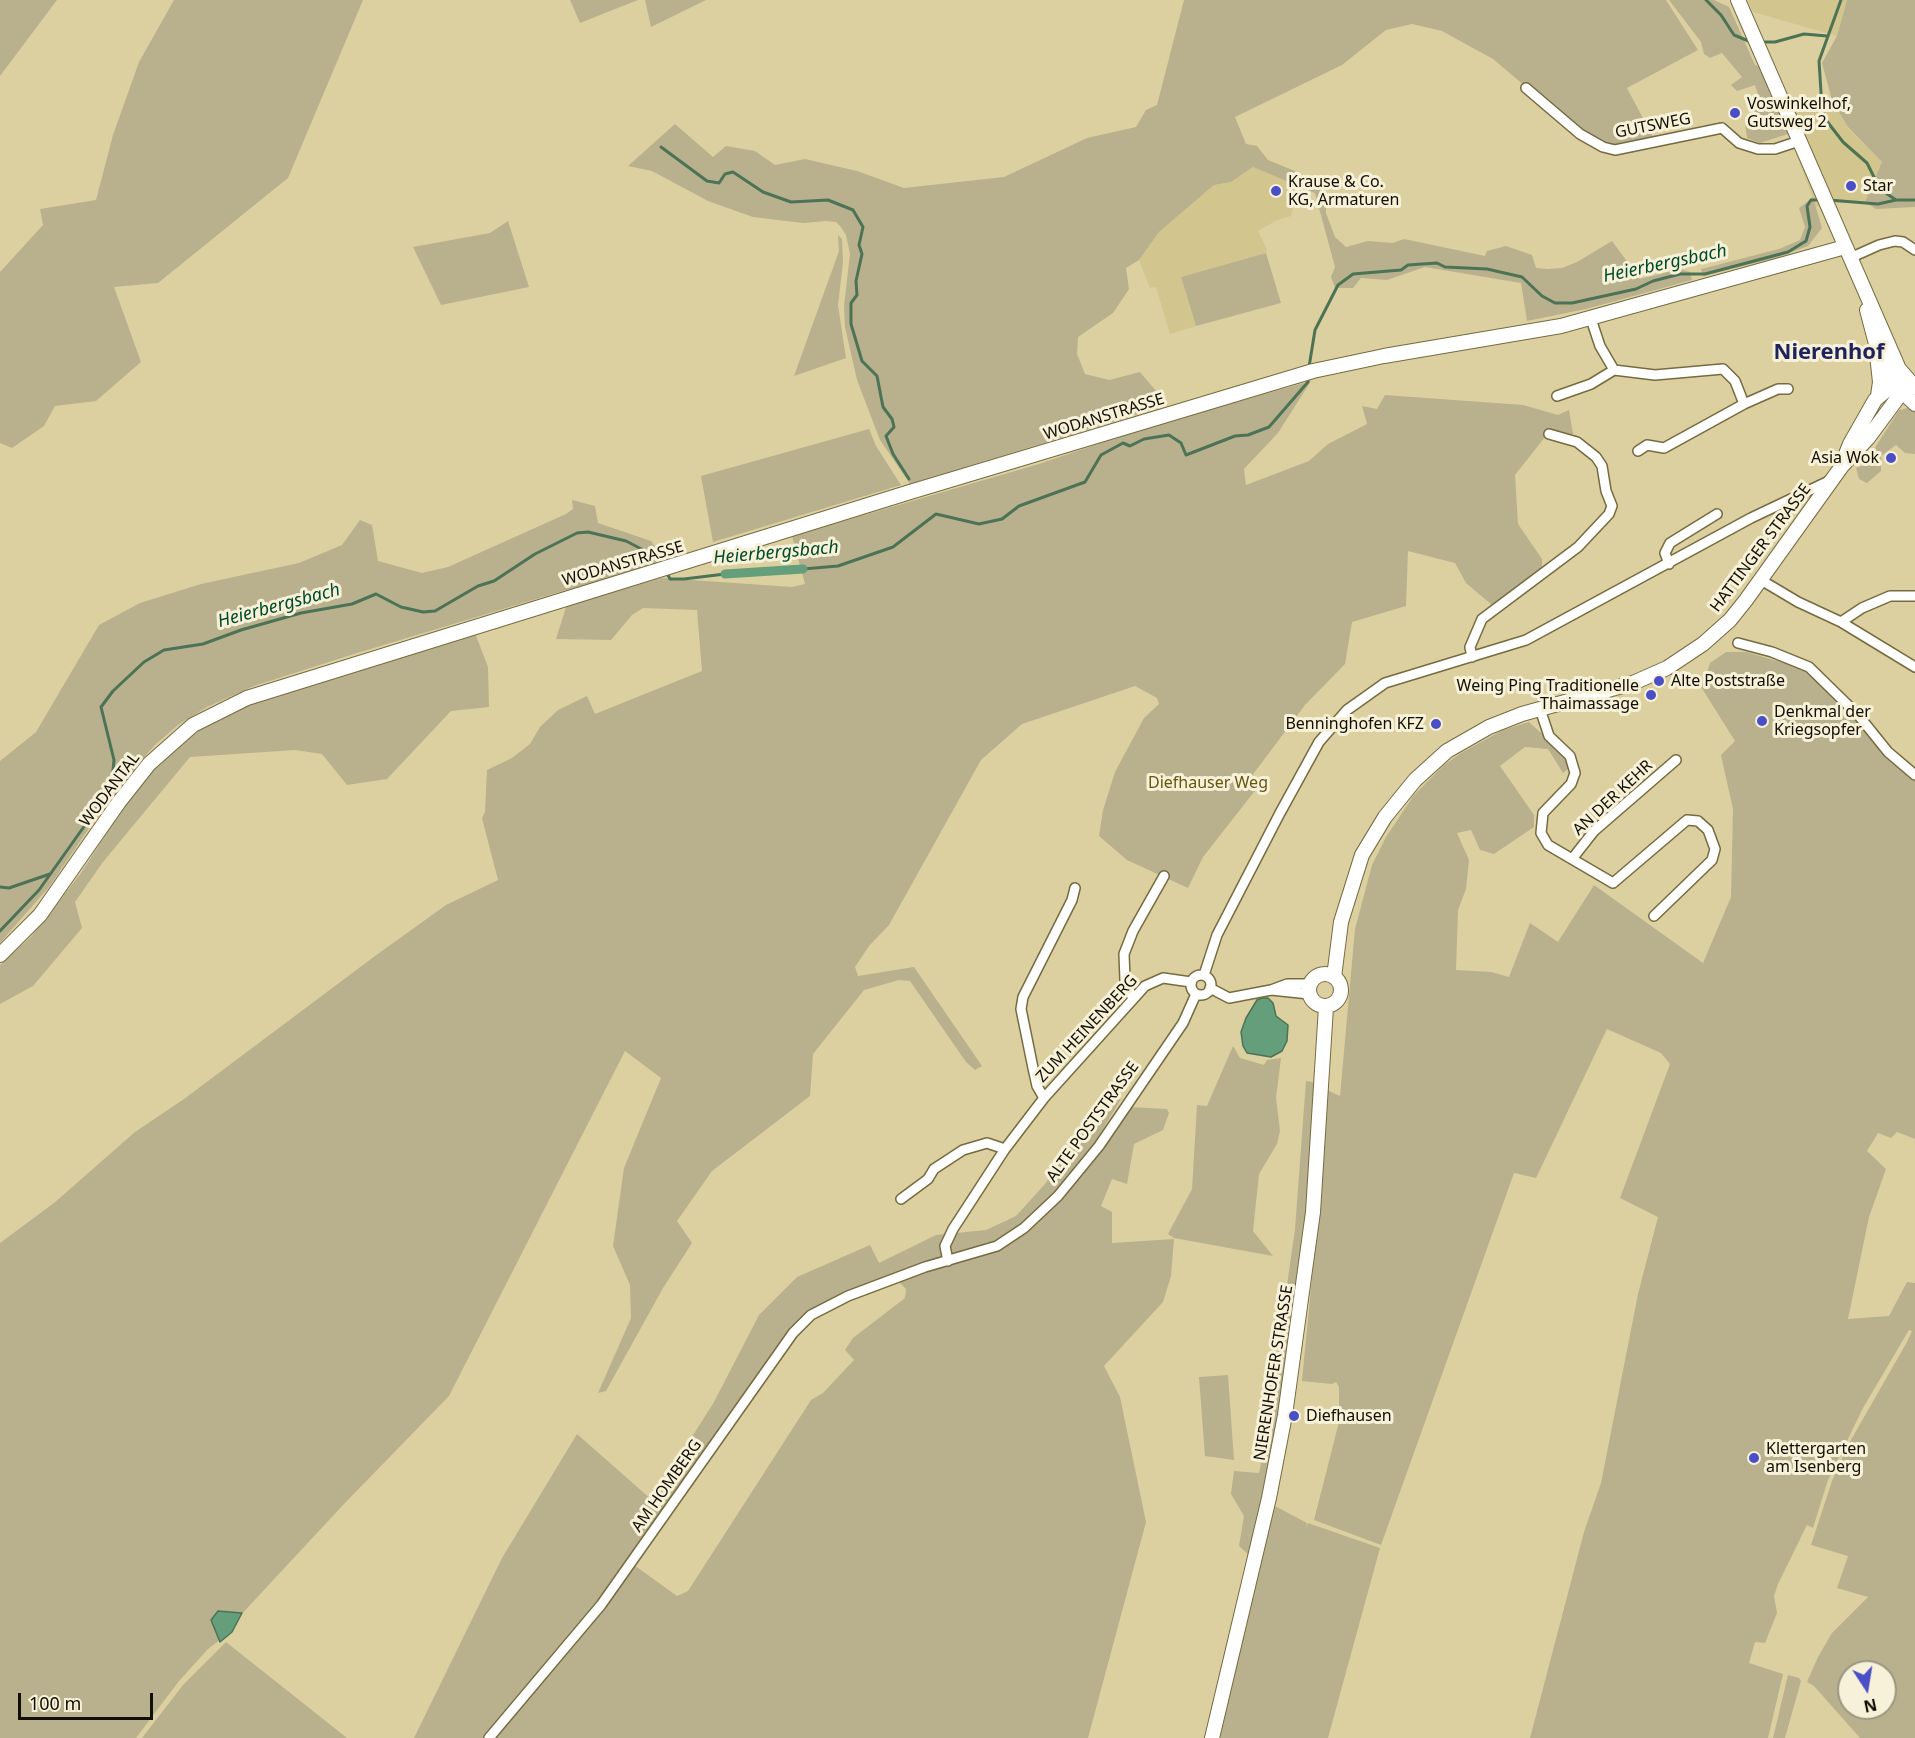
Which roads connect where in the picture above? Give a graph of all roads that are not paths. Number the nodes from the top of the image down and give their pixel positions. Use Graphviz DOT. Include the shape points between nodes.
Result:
graph roads {
  1 [pos="1738,0"];
  2 [pos="1526,88"];
  3 [pos="1799,141"];
  4 [pos="1915,250"];
  5 [pos="1848,252"];
  6 [pos="1864,290"];
  7 [pos="1591,319"];
  8 [pos="1876,344"];
  9 [pos="1614,370"];
  10 [pos="1904,385"];
  11 [pos="1788,389"];
  12 [pos="1557,396"];
  13 [pos="1878,396"];
  14 [pos="1744,404"];
  15 [pos="1915,404"];
  16 [pos="1549,434"];
  17 [pos="1638,451"];
  18 [pos="1842,466"];
  19 [pos="1831,480"];
  20 [pos="1718,514"];
  21 [pos="1669,564"];
  22 [pos="1761,580"];
  23 [pos="1915,596"];
  24 [pos="1841,622"];
  25 [pos="1738,643"];
  26 [pos="382,655"];
  27 [pos="1472,657"];
  28 [pos="1915,666"];
  29 [pos="1540,708"];
  30 [pos="1676,760"];
  31 [pos="1915,775"];
  32 [pos="1572,860"];
  33 [pos="1164,876"];
  34 [pos="1075,888"];
  35 [pos="1654,916"];
  36 [pos="0,955"];
  37 [pos="1204,975"];
  38 [pos="1191,982"];
  39 [pos="1319,983"];
  40 [pos="1210,988"];
  41 [pos="1196,994"];
  42 [pos="1133,999"];
  43 [pos="1326,1007"];
  44 [pos="1044,1098"];
  45 [pos="1005,1149"];
  46 [pos="901,1198"];
  47 [pos="948,1261"];
  48 [pos="889,1280"];
  49 [pos="489,1738"];
  50 [pos="1212,1738"];
  1 -- 3 [label="main road"];
  2 -- 3 [label="street, GUTSWEG" via="1580,134 1615,150 1722,128 1738,142 1758,149"];
  3 -- 5 [label="main road"];
  4 -- 5 [label="street" via="1895,241"];
  5 -- 6 [label="main road"];
  5 -- 7 [label="main road, WODANSTRASSE"];
  6 -- 8 [label="main road"];
  6 -- 10 [label="main road"];
  7 -- 9 [label="street"];
  7 -- 26 [label="main road, WODANSTRASSE" via="1307,373"];
  8 -- 10 [label="main road"];
  8 -- 13 [label="main road, HATTINGER STRASSE"];
  9 -- 12 [label="street" via="1591,384"];
  9 -- 14 [label="street" via="1655,375 1723,369 1735,381"];
  10 -- 13 [label="main road, HATTINGER STRASSE"];
  10 -- 15 [label="main road"];
  10 -- 18 [label="main road, HATTINGER STRASSE" via="1868,438"];
  11 -- 14 [label="street" via="1778,389"];
  13 -- 18 [label="main road, HATTINGER STRASSE"];
  14 -- 17 [label="street" via="1664,448 1647,445"];
  16 -- 27 [label="street" via="1577,442 1596,457 1612,506 1578,548 1482,619 1470,647"];
  18 -- 19 [label="main road, HATTINGER STRASSE"];
  19 -- 21 [label="street" via="1751,518"];
  19 -- 22 [label="main road, HATTINGER STRASSE"];
  20 -- 21 [label="street" via="1670,543 1665,553"];
  21 -- 27 [label="street" via="1526,640"];
  22 -- 24 [label="street"];
  22 -- 29 [label="main road, HATTINGER STRASSE" via="1730,620 1676,663 1625,686"];
  23 -- 24 [label="street" via="1890,596"];
  24 -- 28 [label="street"];
  25 -- 31 [label="street" via="1809,667 1888,752"];
  26 -- 36 [label="main road, WODANTAL" via="248,698 181,734 139,775 40,915"];
  27 -- 37 [label="street" via="1385,683 1347,710 1325,734 1217,935"];
  29 -- 32 [label="street, AN DER KEHR" via="1549,736 1570,756 1575,773 1571,784 1543,813 1541,833 1548,844"];
  29 -- 39 [label="main road, HATTINGER STRASSE" via="1466,740 1440,757 1403,793 1362,855 1337,942"];
  30 -- 32 [label="street, AN DER KEHR" via="1594,831"];
  32 -- 35 [label="street, AN DER KEHR" via="1604,880 1615,882 1679,825 1687,820 1702,823 1714,844 1712,860"];
  33 -- 42 [label="street" via="1124,954 1125,980"];
  34 -- 44 [label="street" via="1023,997 1021,1009 1037,1086"];
  37 -- 38 [label="street"];
  37 -- 40 [label="street" via="1211,982"];
  38 -- 41 [label="street"];
  38 -- 42 [label="street, ZUM HEINENBERG" via="1158,979"];
  39 -- 40 [label="street" via="1287,984 1229,998"];
  39 -- 43 [label="main road" via="1316,1004"];
  39 -- 43 [label="main road, HATTINGER STRASSE" via="1341,984 1336,1002"];
  40 -- 41 [label="street" via="1206,994"];
  41 -- 47 [label="street, ALTE POSTSTRASSE" via="1183,1023 1099,1146 1058,1196 1024,1228 997,1246"];
  42 -- 44 [label="street, ZUM HEINENBERG"];
  43 -- 50 [label="main road, NIERENHOFER STRASSE" via="1313,1212 1285,1415"];
  44 -- 45 [label="street, ZUM HEINENBERG"];
  45 -- 46 [label="street" via="987,1143 963,1150"];
  45 -- 47 [label="street, ZUM HEINENBERG" via="946,1240"];
  47 -- 48 [label="street, ALTE POSTSTRASSE"];
  48 -- 49 [label="street, AM HOMBERG" via="811,1315 793,1333 601,1605"];
}
